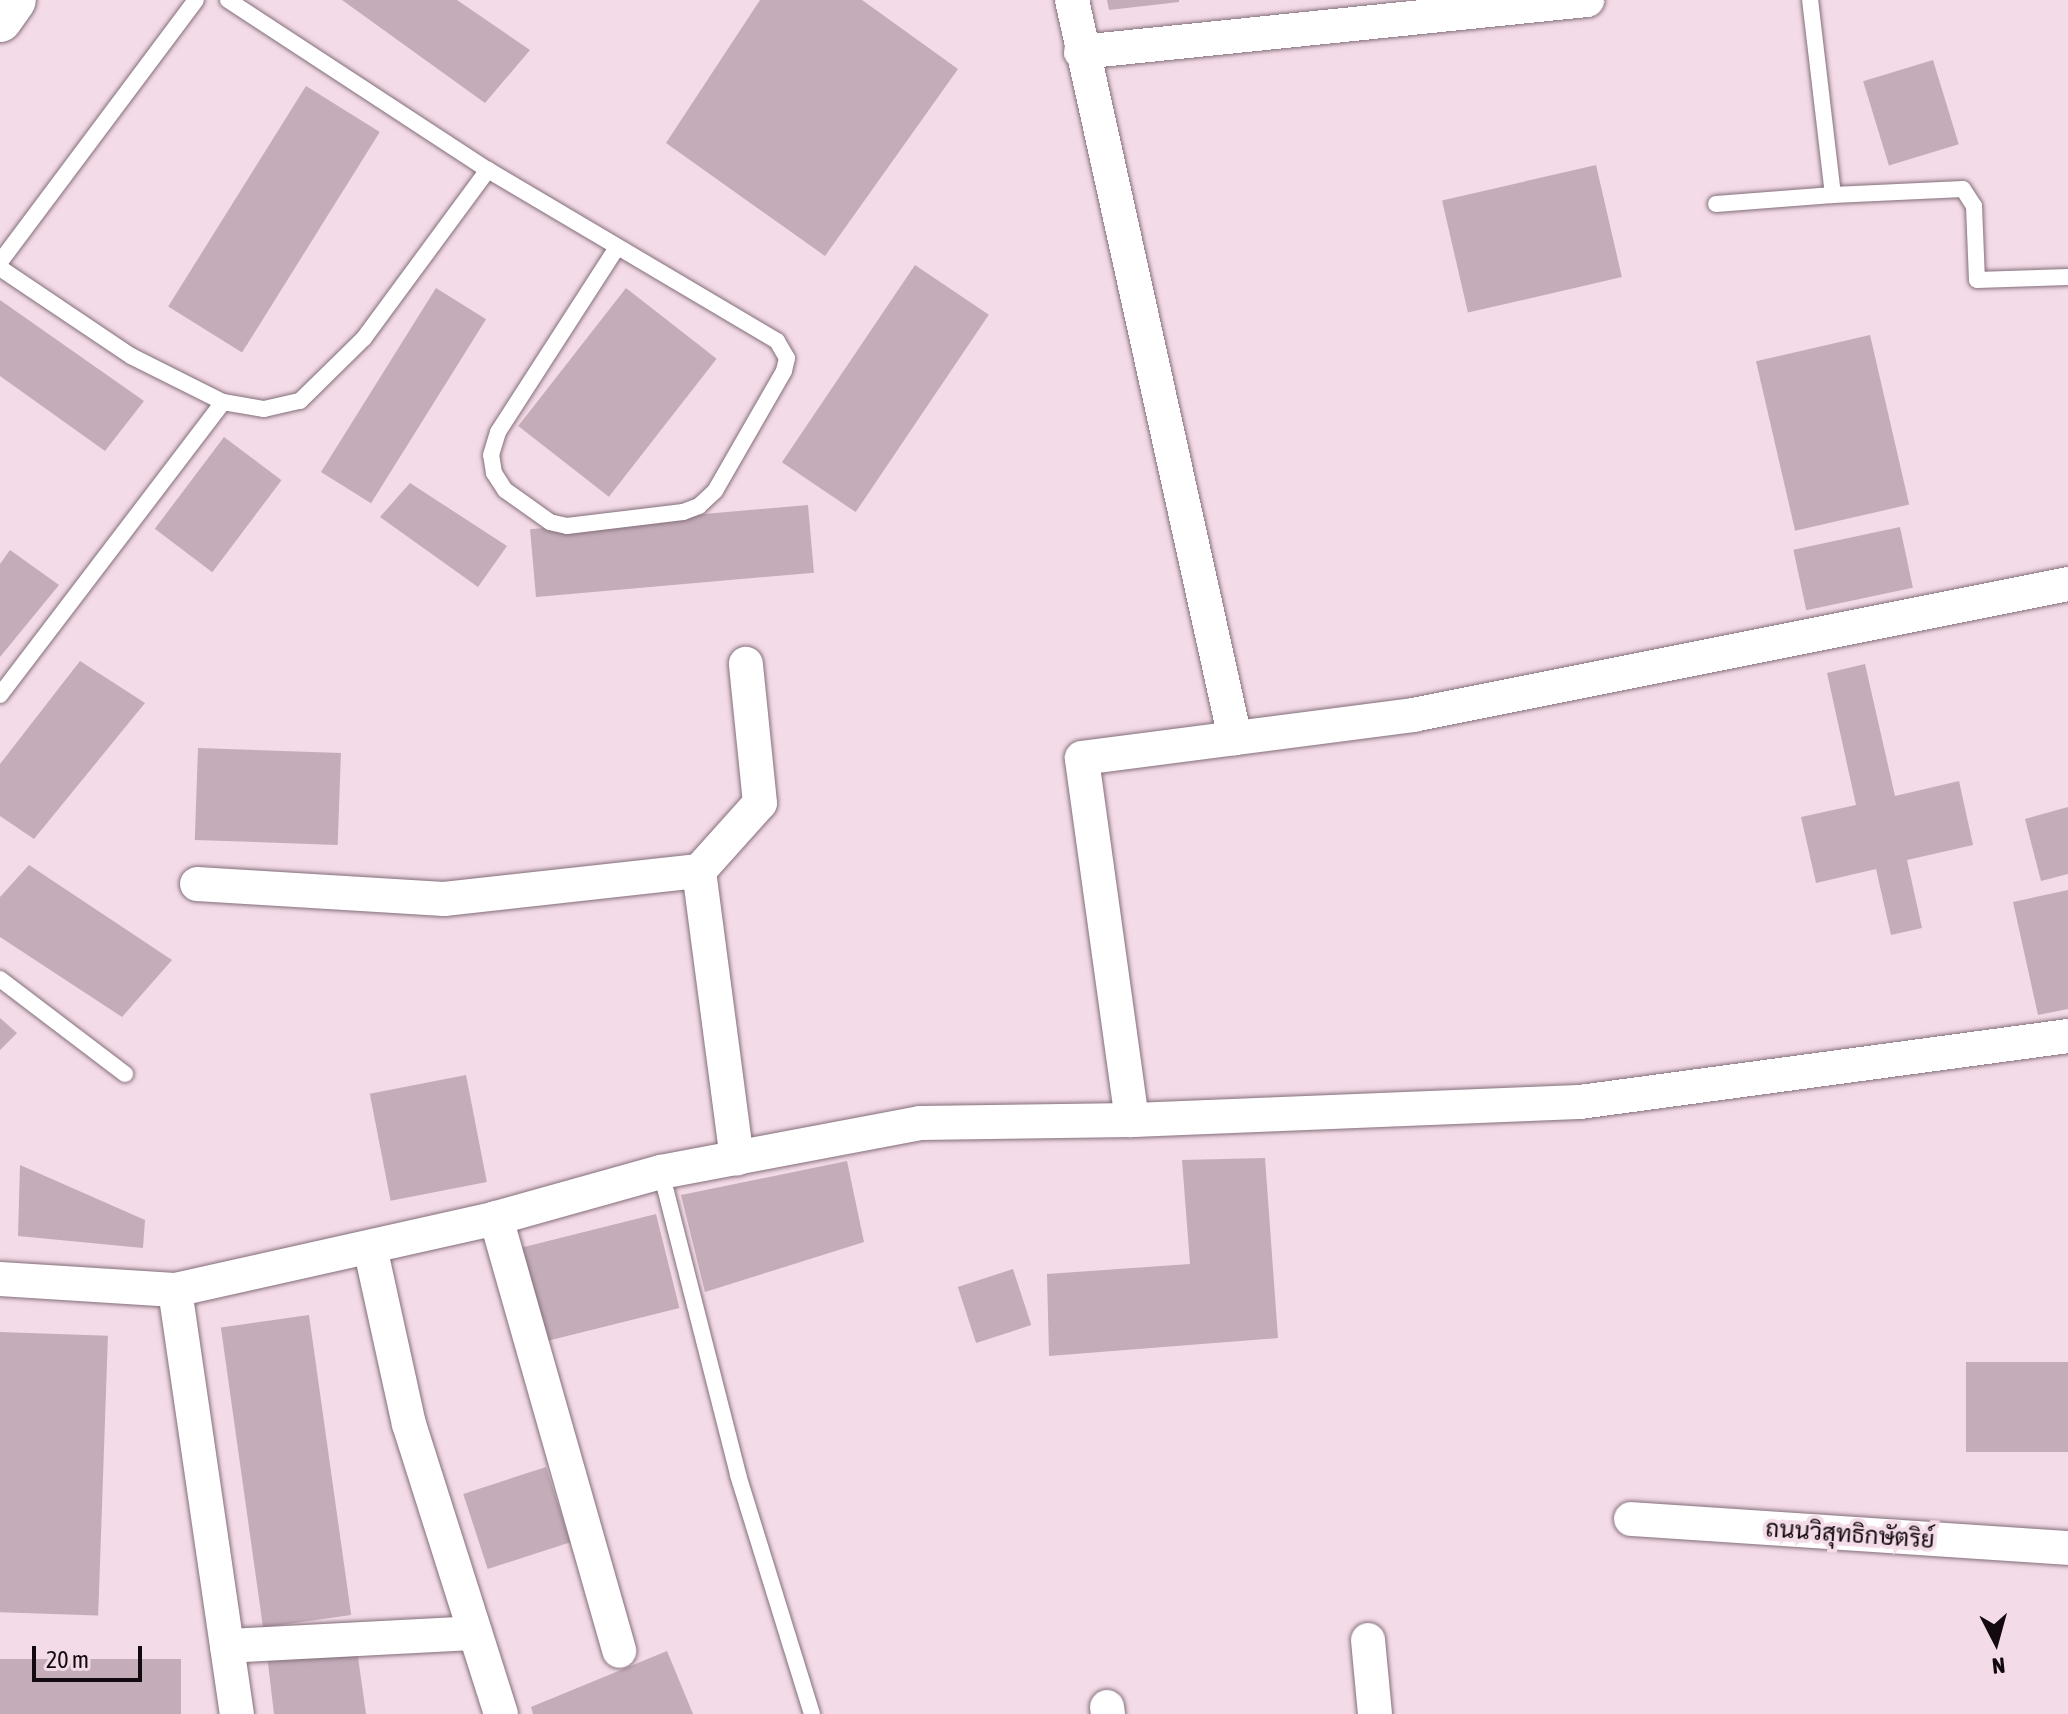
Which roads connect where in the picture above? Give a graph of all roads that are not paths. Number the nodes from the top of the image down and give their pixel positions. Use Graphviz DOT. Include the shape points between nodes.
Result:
graph roads {
  1 [pos="14,0"];
  2 [pos="196,0"];
  3 [pos="228,0"];
  4 [pos="1072,0"];
  5 [pos="1587,0"];
  6 [pos="1810,0"];
  7 [pos="0,20"];
  8 [pos="1081,52"];
  9 [pos="488,170"];
  10 [pos="1833,195"];
  11 [pos="1716,204"];
  12 [pos="617,247"];
  13 [pos="0,265"];
  14 [pos="2068,277"];
  15 [pos="223,402"];
  16 [pos="2068,584"];
  17 [pos="746,664"];
  18 [pos="0,695"];
  19 [pos="1235,738"];
  20 [pos="699,871"];
  21 [pos="197,884"];
  22 [pos="0,979"];
  23 [pos="2068,1036"];
  24 [pos="125,1074"];
  25 [pos="1132,1120"];
  26 [pos="737,1159"];
  27 [pos="661,1172"];
  28 [pos="496,1218"];
  29 [pos="370,1247"];
  30 [pos="0,1279"];
  31 [pos="175,1290"];
  32 [pos="1631,1519"];
  33 [pos="2068,1548"];
  34 [pos="475,1633"];
  35 [pos="1368,1640"];
  36 [pos="227,1646"];
  37 [pos="619,1651"];
  38 [pos="237,1714"];
  39 [pos="501,1714"];
  40 [pos="812,1714"];
  41 [pos="1375,1714"];
  1 -- 7 [label="main road"];
  2 -- 13 [label="lane"];
  3 -- 9 [label="lane"];
  4 -- 8 [label="street"];
  5 -- 8 [label="street"];
  6 -- 10 [label="lane"];
  8 -- 19 [label="street"];
  9 -- 12 [label="lane"];
  9 -- 15 [label="lane" via="364,338 300,401 264,409"];
  10 -- 11 [label="lane"];
  10 -- 14 [label="lane" via="1963,189 1974,206 1977,280"];
  12 -- 12 [label="lane" via="777,341 787,358 723,478 699,506 567,526 550,522 505,490 491,455 498,432"];
  13 -- 15 [label="lane" via="131,356"];
  15 -- 18 [label="lane"];
  16 -- 19 [label="street" via="1413,715"];
  17 -- 20 [label="street" via="760,803"];
  19 -- 25 [label="street" via="1082,758"];
  20 -- 21 [label="street" via="444,899"];
  20 -- 26 [label="street"];
  22 -- 24 [label="lane"];
  23 -- 25 [label="street" via="1580,1102"];
  25 -- 26 [label="street" via="920,1123"];
  26 -- 27 [label="street"];
  27 -- 28 [label="street"];
  27 -- 40 [label="lane" via="738,1475"];
  28 -- 29 [label="street"];
  28 -- 37 [label="street"];
  29 -- 31 [label="street"];
  29 -- 34 [label="street" via="409,1424"];
  30 -- 31 [label="street"];
  31 -- 36 [label="street"];
  32 -- 33 [label="street, ถนนวิสุทธิกษัตริย์"];
  34 -- 36 [label="street"];
  34 -- 39 [label="street"];
  35 -- 41 [label="street"];
  36 -- 38 [label="street"];
}
